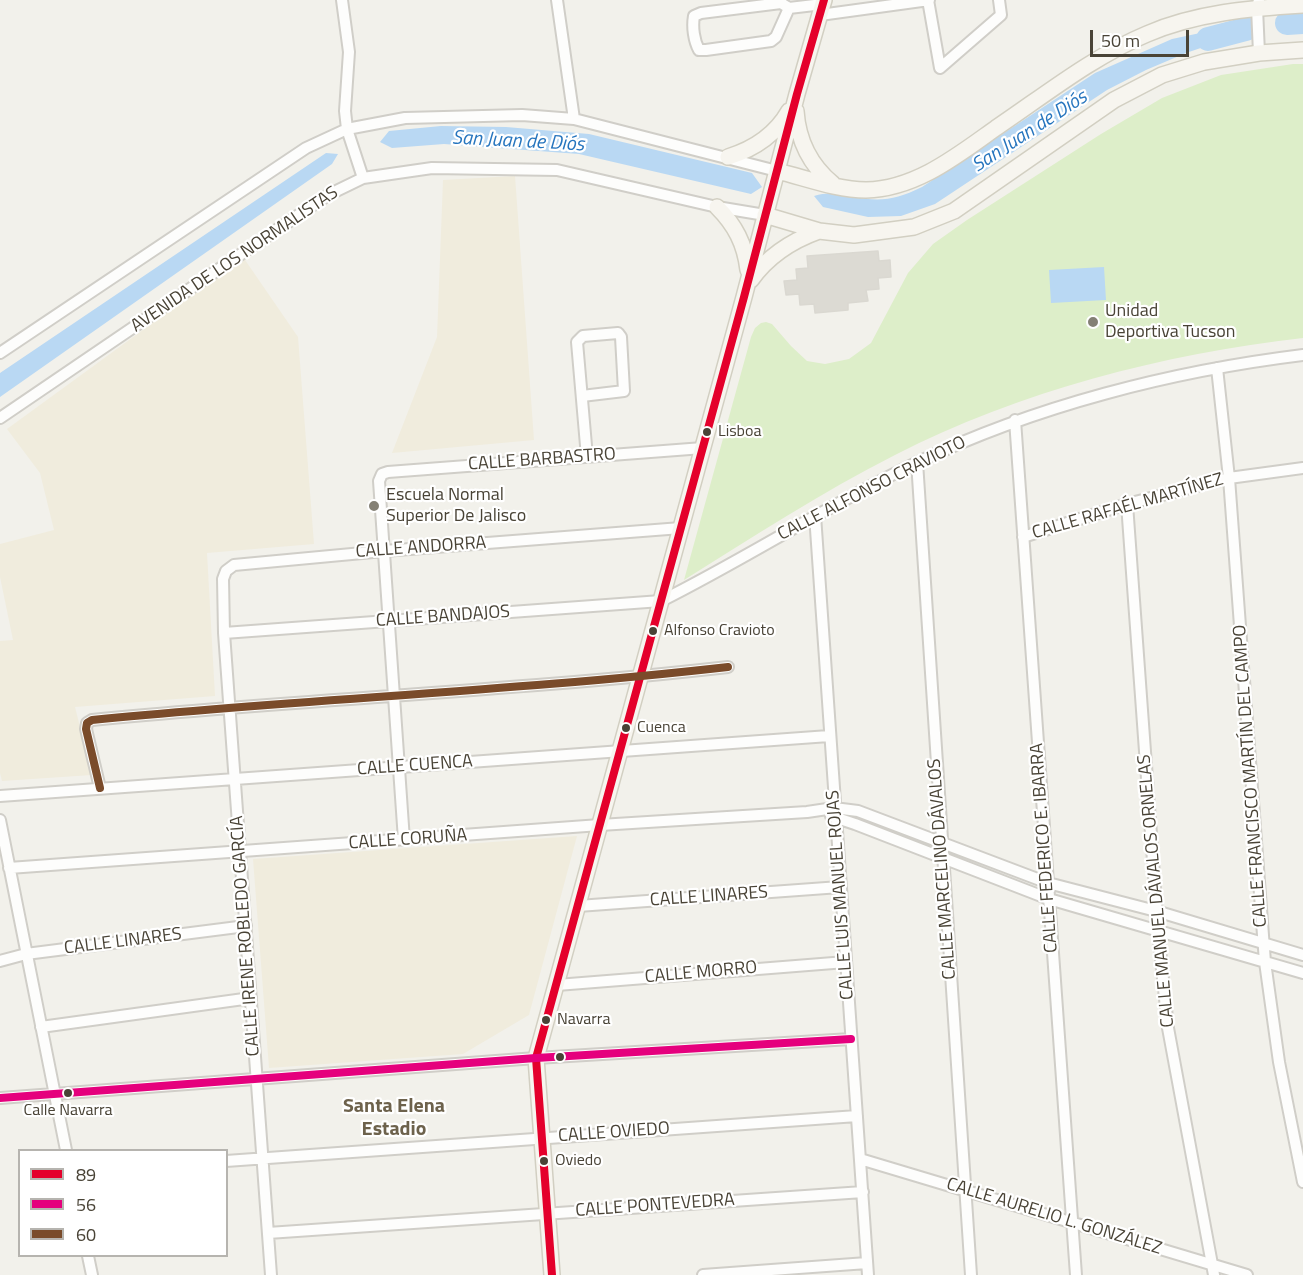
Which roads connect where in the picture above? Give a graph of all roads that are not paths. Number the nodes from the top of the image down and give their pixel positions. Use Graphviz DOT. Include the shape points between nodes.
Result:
graph roads {
  1 [pos="342,0"];
  2 [pos="557,0"];
  3 [pos="928,0"];
  4 [pos="999,0"];
  5 [pos="1258,4"];
  6 [pos="1303,5"];
  7 [pos="823,6"];
  8 [pos="789,8"];
  9 [pos="1303,50"];
  10 [pos="1259,53"];
  11 [pos="797,94"];
  12 [pos="574,119"];
  13 [pos="347,129"];
  14 [pos="728,157"];
  15 [pos="777,171"];
  16 [pos="363,178"];
  17 [pos="835,186"];
  18 [pos="717,207"];
  19 [pos="765,215"];
  20 [pos="819,231"];
  21 [pos="747,285"];
  22 [pos="0,353"];
  23 [pos="1303,355"];
  24 [pos="1217,368"];
  25 [pos="582,396"];
  26 [pos="0,418"];
  27 [pos="1015,420"];
  28 [pos="703,448"];
  29 [pos="587,457"];
  30 [pos="917,462"];
  31 [pos="1303,468"];
  32 [pos="1229,478"];
  33 [pos="1127,504"];
  34 [pos="815,515"];
  35 [pos="681,528"];
  36 [pos="1023,537"];
  37 [pos="384,551"];
  38 [pos="661,601"];
  39 [pos="389,621"];
  40 [pos="224,633"];
  41 [pos="728,668"];
  42 [pos="640,677"];
  43 [pos="394,695"];
  44 [pos="230,706"];
  45 [pos="830,736"];
  46 [pos="620,751"];
  47 [pos="399,767"];
  48 [pos="235,779"];
  49 [pos="100,788"];
  50 [pos="0,796"];
  51 [pos="835,813"];
  52 [pos="0,820"];
  53 [pos="600,825"];
  54 [pos="404,840"];
  55 [pos="941,842"];
  56 [pos="240,853"];
  57 [pos="942,859"];
  58 [pos="9,868"];
  59 [pos="1048,883"];
  60 [pos="840,887"];
  61 [pos="1049,899"];
  62 [pos="579,906"];
  63 [pos="1156,911"];
  64 [pos="246,926"];
  65 [pos="1158,930"];
  66 [pos="1264,944"];
  67 [pos="26,954"];
  68 [pos="1303,955"];
  69 [pos="0,961"];
  70 [pos="846,962"];
  71 [pos="1265,962"];
  72 [pos="1303,973"];
  73 [pos="557,985"];
  74 [pos="251,999"];
  75 [pos="41,1027"];
  76 [pos="851,1039"];
  77 [pos="536,1058"];
  78 [pos="257,1080"];
  79 [pos="55,1094"];
  80 [pos="0,1098"];
  81 [pos="857,1116"];
  82 [pos="542,1138"];
  83 [pos="66,1149"];
  84 [pos="263,1158"];
  85 [pos="860,1159"];
  86 [pos="228,1161"];
  87 [pos="1303,1182"];
  88 [pos="965,1190"];
  89 [pos="862,1192"];
  90 [pos="548,1214"];
  91 [pos="1071,1222"];
  92 [pos="268,1233"];
  93 [pos="88,1257"];
  94 [pos="867,1263"];
  95 [pos="1214,1270"];
  96 [pos="92,1275"];
  97 [pos="271,1275"];
  98 [pos="552,1275"];
  99 [pos="703,1275"];
  100 [pos="868,1275"];
  101 [pos="971,1275"];
  102 [pos="1076,1275"];
  103 [pos="1248,1275"];
  1 -- 13 [label="street" via="349,52"];
  2 -- 12 [label="street"];
  3 -- 4 [label="street" via="940,69 1001,15"];
  3 -- 7 [label="street"];
  5 -- 6 [label="street"];
  5 -- 10 [label="street"];
  5 -- 17 [label="street" via="1188,20 1137,38 1099,58 941,167 901,184 867,190"];
  7 -- 8 [label="street"];
  7 -- 11 [label="street"];
  8 -- 8 [label="street" via="781,3 701,13 694,16 693,22 696,44 699,50 706,50 771,41"];
  9 -- 10 [label="street, AVENIDA DE LOS NORMALISTAS"];
  10 -- 20 [label="street, AVENIDA DE LOS NORMALISTAS" via="1204,62 1162,75 1114,100 954,211 914,227 854,235"];
  11 -- 14 [label="street" via="770,135"];
  11 -- 15 [label="street"];
  11 -- 17 [label="street" via="797,122 805,148"];
  12 -- 13 [label="street" via="522,115 416,117"];
  12 -- 14 [label="street"];
  13 -- 16 [label="street"];
  13 -- 22 [label="street" via="306,148"];
  14 -- 15 [label="street"];
  15 -- 17 [label="street"];
  15 -- 19 [label="street"];
  16 -- 18 [label="street, AVENIDA DE LOS NORMALISTAS" via="432,168 557,171"];
  16 -- 26 [label="street, AVENIDA DE LOS NORMALISTAS" via="328,195"];
  18 -- 19 [label="street, AVENIDA DE LOS NORMALISTAS"];
  18 -- 21 [label="street" via="740,238 747,261"];
  19 -- 20 [label="street, AVENIDA DE LOS NORMALISTAS"];
  19 -- 21 [label="street"];
  20 -- 21 [label="street" via="778,251"];
  21 -- 28 [label="street"];
  23 -- 24 [label="street, CALLE ALFONSO CRAVIOTO"];
  24 -- 27 [label="street, CALLE ALFONSO CRAVIOTO" via="1091,397"];
  24 -- 32 [label="street, CALLE FRANCISCO MARTÍN DEL CAMPO"];
  25 -- 25 [label="street" via="579,338 618,333 624,391"];
  25 -- 29 [label="street"];
  27 -- 30 [label="street, CALLE ALFONSO CRAVIOTO"];
  27 -- 36 [label="street, CALLE FEDERICO E. IBARRA"];
  28 -- 29 [label="street, CALLE BARBASTRO"];
  28 -- 35 [label="street"];
  29 -- 37 [label="street, CALLE BARBASTRO" via="382,474 379,481"];
  30 -- 34 [label="street, CALLE ALFONSO CRAVIOTO"];
  30 -- 55 [label="street, CALLE MARCELINO DÁVALOS"];
  31 -- 32 [label="street, CALLE RAFAÉL MARTÍNEZ"];
  32 -- 33 [label="street, CALLE RAFAÉL MARTÍNEZ"];
  32 -- 66 [label="street, CALLE FRANCISCO MARTÍN DEL CAMPO"];
  33 -- 36 [label="street, CALLE RAFAÉL MARTÍNEZ"];
  33 -- 63 [label="street, CALLE MANUEL DÁVALOS ORNELAS"];
  34 -- 38 [label="street, CALLE ALFONSO CRAVIOTO"];
  34 -- 45 [label="street, CALLE LUIS MANUEL ROJAS"];
  35 -- 37 [label="street, CALLE ANDORRA"];
  35 -- 38 [label="street"];
  36 -- 59 [label="street, CALLE FEDERICO E. IBARRA"];
  37 -- 39 [label="street"];
  37 -- 40 [label="street, CALLE ANDORRA" via="234,565 223,579"];
  38 -- 39 [label="street, CALLE BANDAJOS"];
  38 -- 42 [label="street"];
  39 -- 40 [label="street, CALLE BANDAJOS"];
  39 -- 43 [label="street"];
  40 -- 44 [label="street, CALLE IRENE ROBLEDO GARCÍA"];
  41 -- 42 [label="street"];
  42 -- 43 [label="street"];
  42 -- 46 [label="street"];
  43 -- 44 [label="street"];
  43 -- 47 [label="street"];
  44 -- 48 [label="street, CALLE IRENE ROBLEDO GARCÍA"];
  44 -- 49 [label="street" via="87,723"];
  45 -- 46 [label="street, CALLE CUENCA"];
  45 -- 51 [label="street, CALLE LUIS MANUEL ROJAS"];
  46 -- 47 [label="street, CALLE CUENCA"];
  46 -- 53 [label="street"];
  47 -- 48 [label="street, CALLE CUENCA"];
  47 -- 54 [label="street"];
  48 -- 49 [label="street, CALLE CUENCA"];
  48 -- 56 [label="street, CALLE IRENE ROBLEDO GARCÍA"];
  49 -- 50 [label="street, CALLE CUENCA"];
  51 -- 53 [label="street, CALLE CORUÑA"];
  51 -- 55 [label="street" via="858,811"];
  51 -- 57 [label="street"];
  51 -- 60 [label="street, CALLE LUIS MANUEL ROJAS"];
  52 -- 58 [label="street"];
  53 -- 54 [label="street, CALLE CORUÑA"];
  53 -- 62 [label="street"];
  54 -- 56 [label="street, CALLE CORUÑA"];
  55 -- 57 [label="street, CALLE MARCELINO DÁVALOS"];
  55 -- 59 [label="street"];
  56 -- 58 [label="street, CALLE CORUÑA"];
  56 -- 64 [label="street, CALLE IRENE ROBLEDO GARCÍA"];
  57 -- 61 [label="street"];
  57 -- 88 [label="street, CALLE MARCELINO DÁVALOS"];
  58 -- 67 [label="street"];
  59 -- 61 [label="street, CALLE FEDERICO E. IBARRA"];
  59 -- 63 [label="street"];
  60 -- 62 [label="street, CALLE LINARES"];
  60 -- 70 [label="street, CALLE LUIS MANUEL ROJAS"];
  61 -- 65 [label="street"];
  61 -- 91 [label="street, CALLE FEDERICO E. IBARRA"];
  62 -- 73 [label="street"];
  63 -- 65 [label="street, CALLE MANUEL DÁVALOS ORNELAS"];
  63 -- 66 [label="street"];
  64 -- 67 [label="street, CALLE LINARES"];
  64 -- 74 [label="street, CALLE IRENE ROBLEDO GARCÍA"];
  65 -- 71 [label="street"];
  65 -- 95 [label="street, CALLE MANUEL DÁVALOS ORNELAS" via="1172,1051"];
  66 -- 68 [label="street"];
  66 -- 71 [label="street, CALLE FRANCISCO MARTÍN DEL CAMPO"];
  67 -- 69 [label="street, CALLE LINARES"];
  67 -- 75 [label="street"];
  70 -- 73 [label="street, CALLE MORRO"];
  70 -- 76 [label="street, CALLE LUIS MANUEL ROJAS"];
  71 -- 72 [label="street"];
  71 -- 87 [label="street, CALLE FRANCISCO MARTÍN DEL CAMPO" via="1279,1062"];
  73 -- 77 [label="street"];
  74 -- 75 [label="street"];
  74 -- 78 [label="street, CALLE IRENE ROBLEDO GARCÍA"];
  75 -- 79 [label="street"];
  76 -- 77 [label="street"];
  76 -- 81 [label="street, CALLE LUIS MANUEL ROJAS"];
  77 -- 78 [label="street"];
  77 -- 82 [label="street"];
  78 -- 79 [label="street"];
  78 -- 84 [label="street, CALLE IRENE ROBLEDO GARCÍA"];
  79 -- 80 [label="street"];
  79 -- 83 [label="street"];
  81 -- 82 [label="street, CALLE OVIEDO"];
  81 -- 85 [label="street, CALLE LUIS MANUEL ROJAS"];
  82 -- 84 [label="street, CALLE OVIEDO"];
  82 -- 90 [label="street"];
  84 -- 86 [label="street, CALLE OVIEDO"];
  84 -- 92 [label="street, CALLE IRENE ROBLEDO GARCÍA"];
  85 -- 88 [label="street, CALLE AURELIO L. GONZÁLEZ"];
  85 -- 89 [label="street, CALLE LUIS MANUEL ROJAS"];
  88 -- 91 [label="street, CALLE AURELIO L. GONZÁLEZ"];
  88 -- 101 [label="street, CALLE MARCELINO DÁVALOS"];
  89 -- 90 [label="street, CALLE PONTEVEDRA"];
  89 -- 94 [label="street, CALLE LUIS MANUEL ROJAS"];
  90 -- 92 [label="street, CALLE PONTEVEDRA"];
  90 -- 98 [label="street"];
  91 -- 95 [label="street, CALLE AURELIO L. GONZÁLEZ"];
  91 -- 102 [label="street, CALLE FEDERICO E. IBARRA"];
  92 -- 97 [label="street, CALLE IRENE ROBLEDO GARCÍA"];
  93 -- 96 [label="street"];
  94 -- 99 [label="street"];
  94 -- 100 [label="street, CALLE LUIS MANUEL ROJAS"];
  95 -- 103 [label="street, CALLE AURELIO L. GONZÁLEZ"];
}
